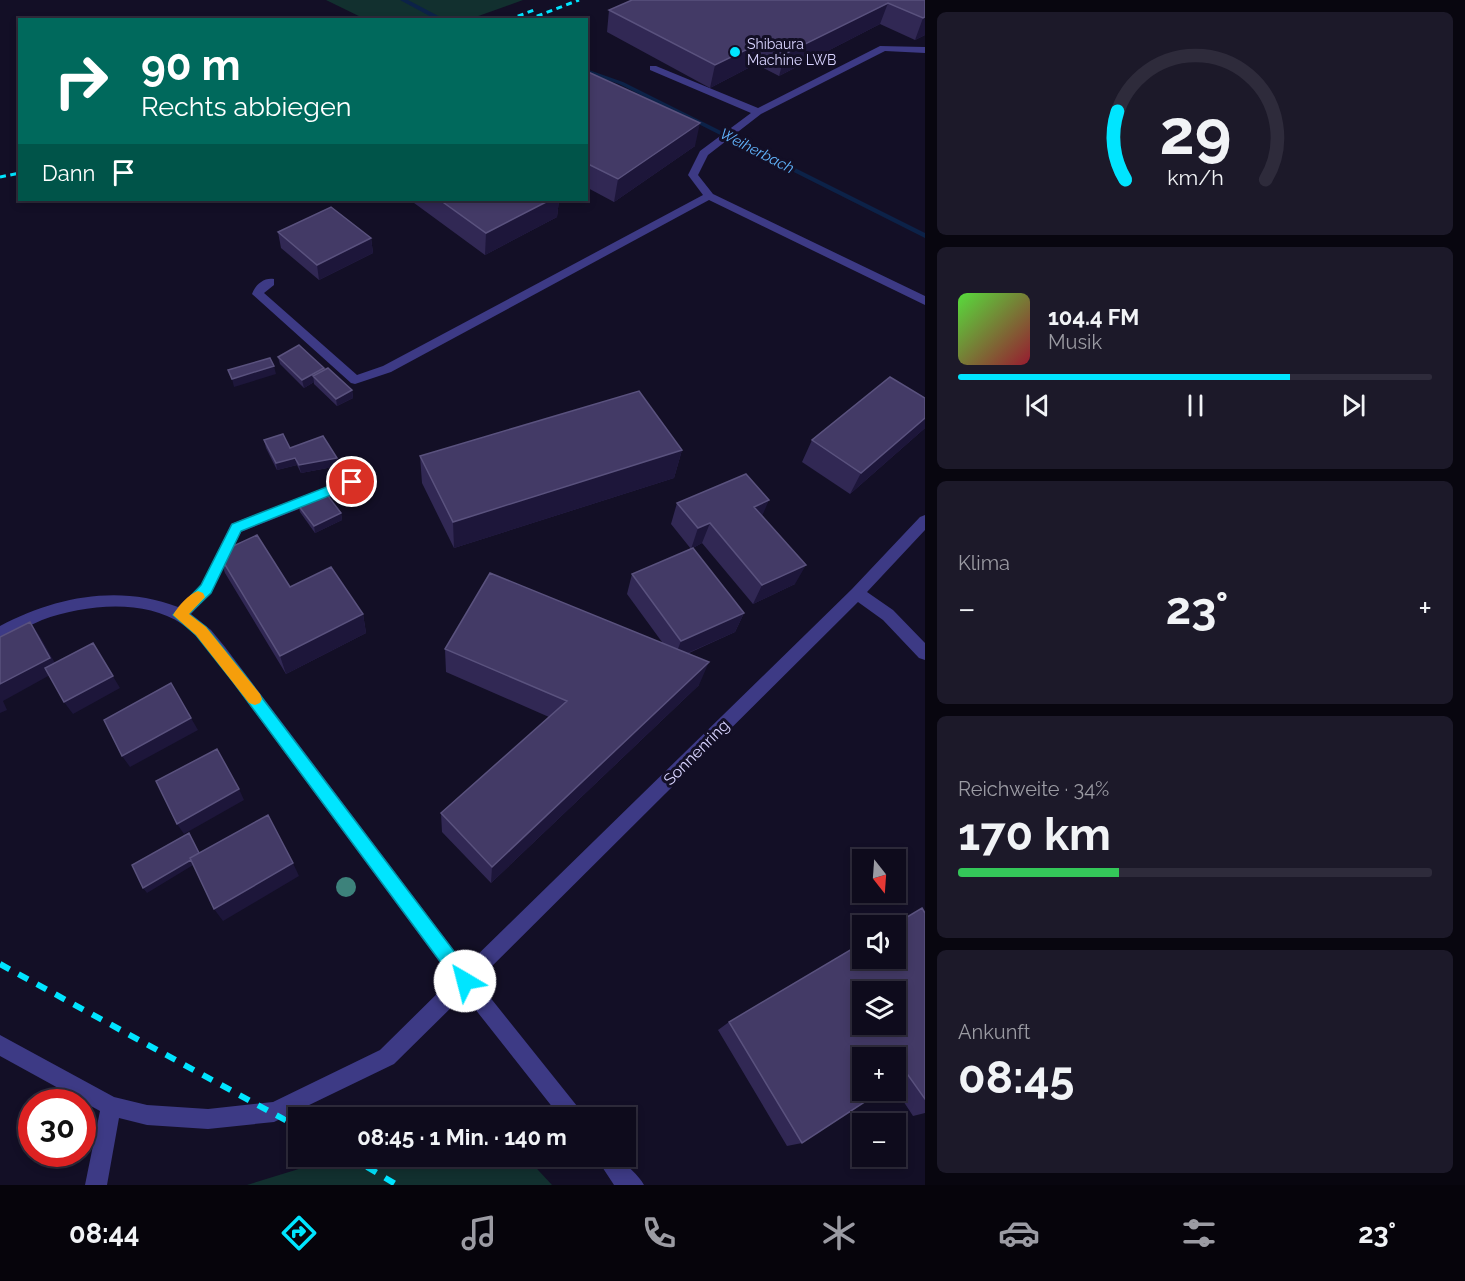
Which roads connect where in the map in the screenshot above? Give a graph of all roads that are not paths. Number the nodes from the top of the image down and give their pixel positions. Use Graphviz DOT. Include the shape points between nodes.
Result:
graph roads {
  1 [pos="925,50"];
  2 [pos="653,68"];
  3 [pos="758,112"];
  4 [pos="709,196"];
  5 [pos="270,282"];
  6 [pos="925,301"];
  7 [pos="352,482"];
  8 [pos="925,521"];
  9 [pos="857,593"];
  10 [pos="180,615"];
  11 [pos="0,633"];
  12 [pos="925,653"];
  13 [pos="465,981"];
  14 [pos="0,1046"];
  15 [pos="111,1106"];
  16 [pos="565,1107"];
  17 [pos="613,1167"];
  18 [pos="96,1185"];
  19 [pos="633,1185"];
  1 -- 3 [label="street" via="883,48"];
  2 -- 3 [label="street"];
  3 -- 4 [label="street" via="704,153 693,175"];
  4 -- 5 [label="street" via="387,369 355,380 258,294"];
  4 -- 6 [label="street"];
  7 -- 10 [label="street" via="236,528 206,589"];
  8 -- 9 [label="street, Sonnenring"];
  9 -- 12 [label="street" via="888,615"];
  9 -- 13 [label="street, Sonnenring"];
  10 -- 11 [label="street" via="124,601 87,602 53,609"];
  10 -- 13 [label="street" via="201,631 239,678"];
  13 -- 15 [label="street, Sonnenring" via="387,1057 274,1112 208,1119 147,1115"];
  13 -- 16 [label="street"];
  14 -- 15 [label="street, Sonnenring"];
  15 -- 18 [label="street"];
  17 -- 19 [label="street"];
}
